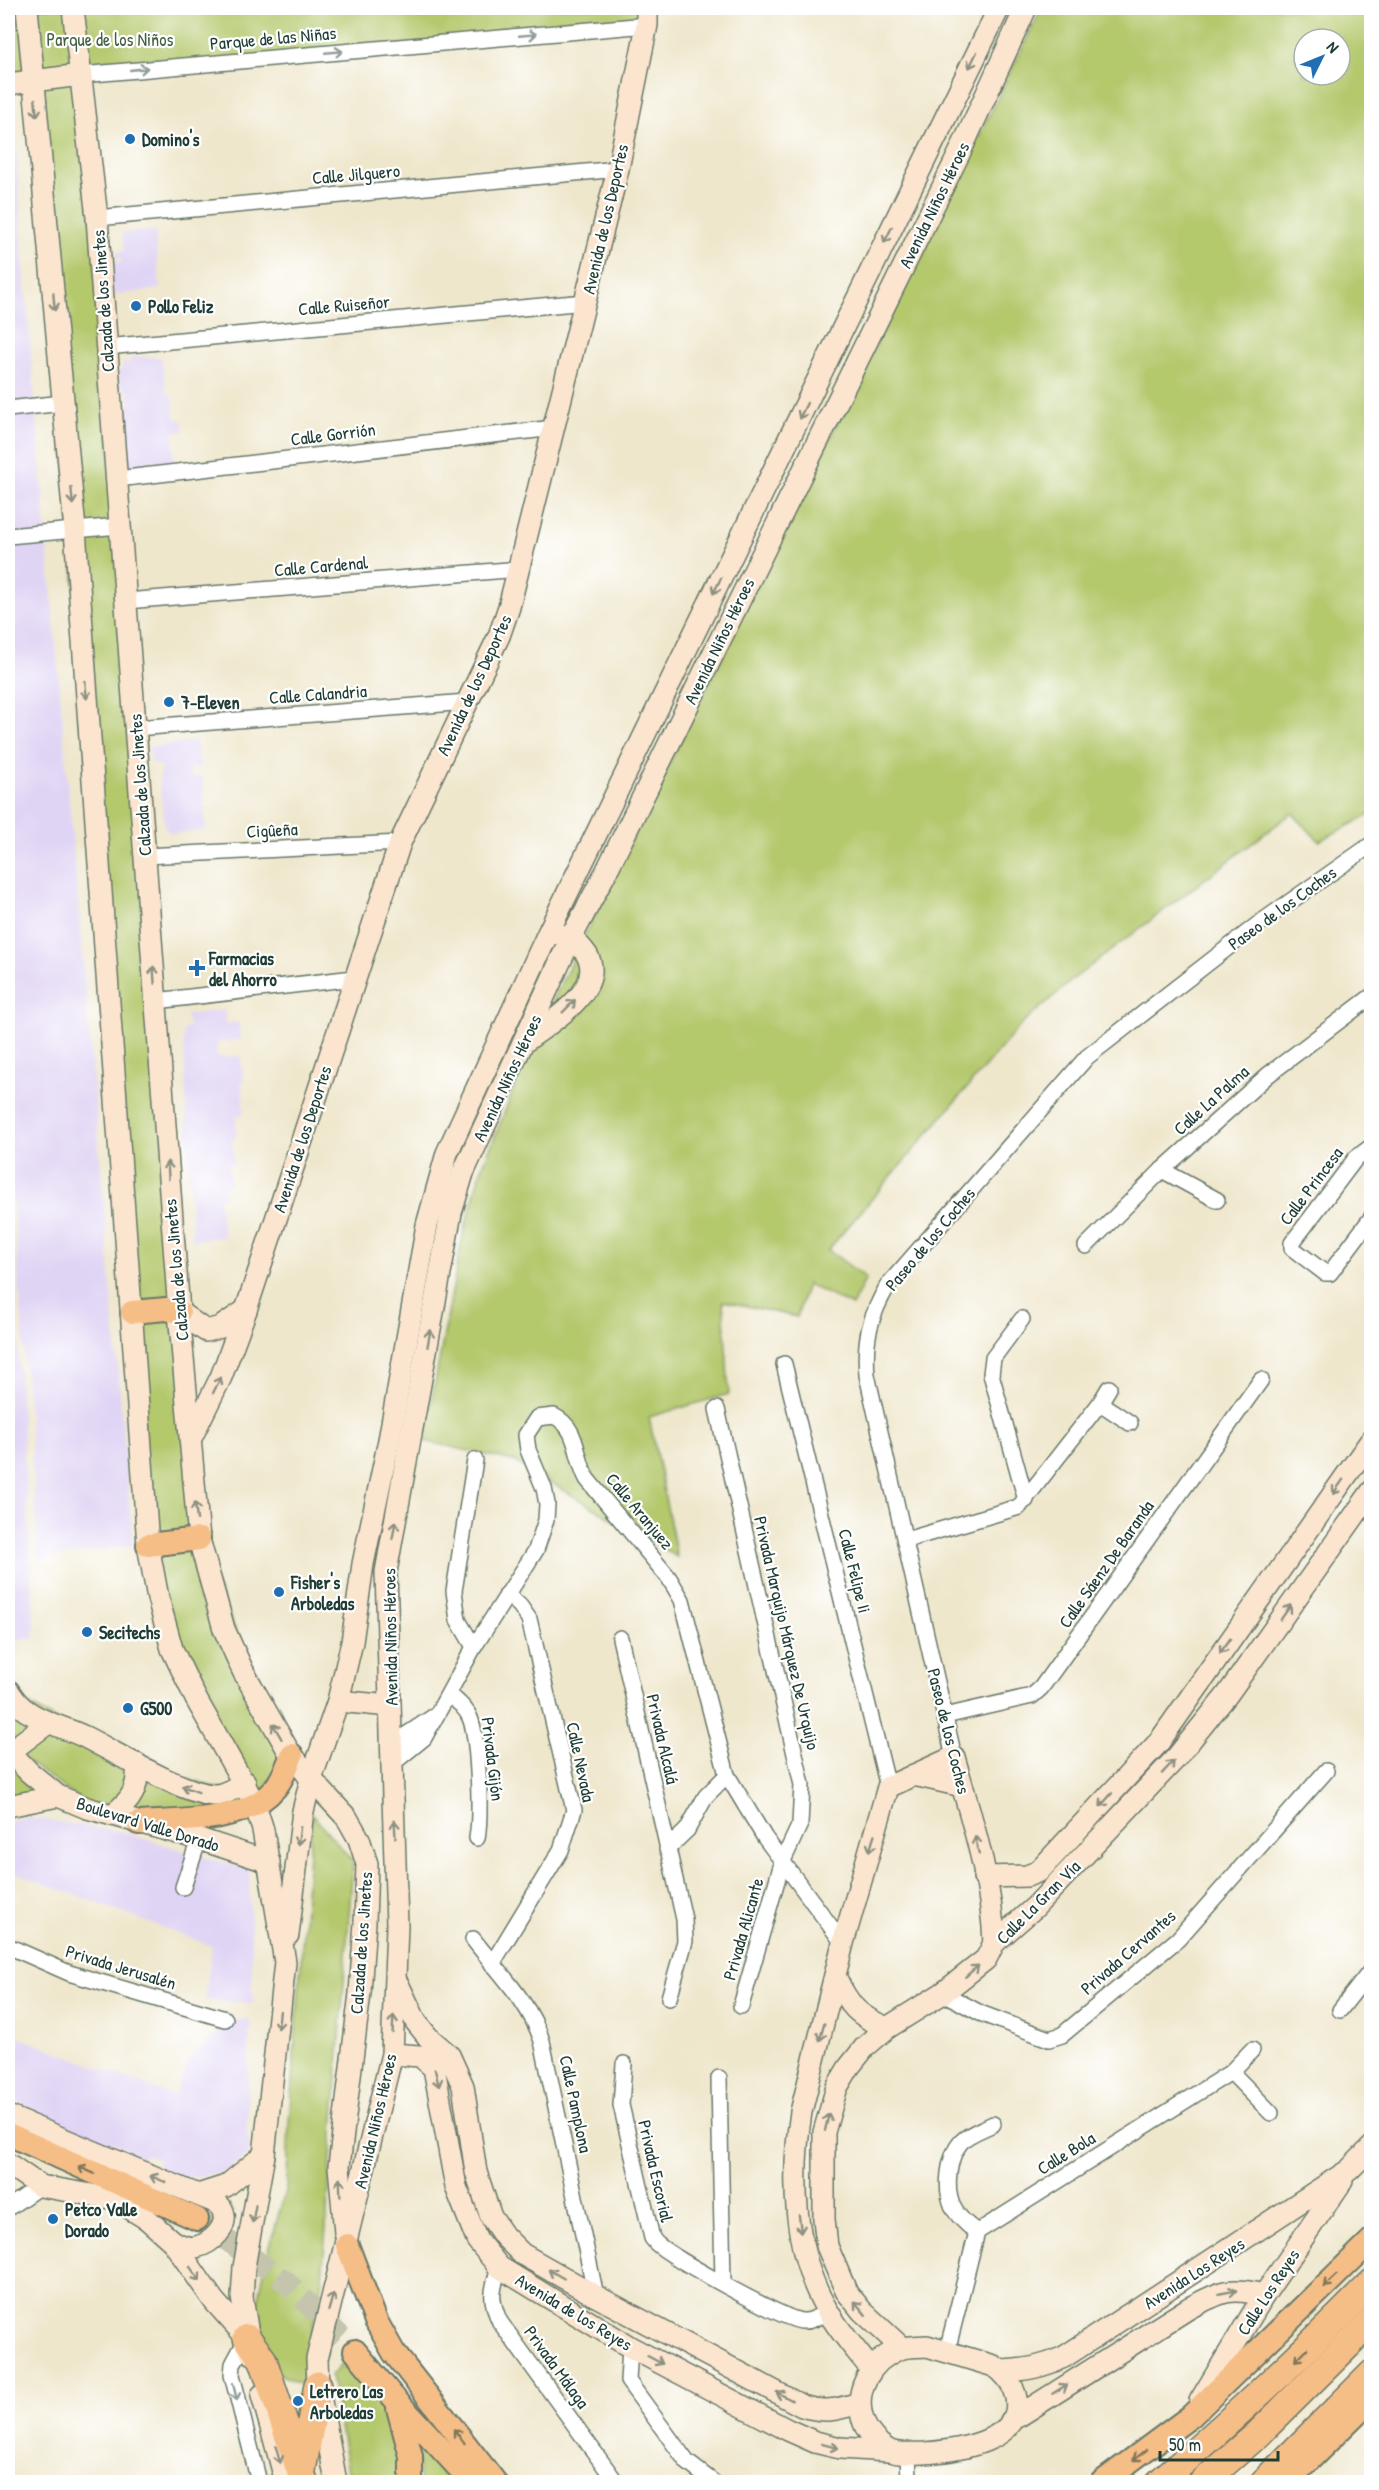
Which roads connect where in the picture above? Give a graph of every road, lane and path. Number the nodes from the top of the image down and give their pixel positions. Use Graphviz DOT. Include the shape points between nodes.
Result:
graph roads {
  1 [pos="27,8"];
  2 [pos="73,8"];
  3 [pos="999,8"];
  4 [pos="1026,8"];
  5 [pos="647,16"];
  6 [pos="81,75"];
  7 [pos="33,80"];
  8 [pos="8,84"];
  9 [pos="933,141"];
  10 [pos="959,154"];
  11 [pos="618,169"];
  12 [pos="97,218"];
  13 [pos="585,302"];
  14 [pos="106,347"];
  15 [pos="63,403"];
  16 [pos="8,409"];
  17 [pos="554,428"];
  18 [pos="117,479"];
  19 [pos="119,526"];
  20 [pos="75,530"];
  21 [pos="8,536"];
  22 [pos="519,569"];
  23 [pos="126,601"];
  24 [pos="467,702"];
  25 [pos="135,728"];
  26 [pos="400,843"];
  27 [pos="1371,844"];
  28 [pos="145,856"];
  29 [pos="549,931"];
  30 [pos="571,938"];
  31 [pos="354,978"];
  32 [pos="1371,996"];
  33 [pos="156,1001"];
  34 [pos="523,1042"];
  35 [pos="1371,1146"];
  36 [pos="1162,1170"];
  37 [pos="1217,1200"];
  38 [pos="1371,1216"];
  39 [pos="1086,1246"];
  40 [pos="246,1310"];
  41 [pos="132,1312"];
  42 [pos="179,1312"];
  43 [pos="1022,1319"];
  44 [pos="784,1364"];
  45 [pos="1262,1380"];
  46 [pos="1109,1388"];
  47 [pos="1100,1403"];
  48 [pos="717,1409"];
  49 [pos="1130,1423"];
  50 [pos="191,1438"];
  51 [pos="1371,1439"];
  52 [pos="475,1460"];
  53 [pos="1371,1491"];
  54 [pos="1026,1500"];
  55 [pos="200,1539"];
  56 [pos="906,1540"];
  57 [pos="148,1545"];
  58 [pos="507,1594"];
  59 [pos="620,1638"];
  60 [pos="474,1647"];
  61 [pos="8,1690"];
  62 [pos="449,1694"];
  63 [pos="338,1701"];
  64 [pos="390,1706"];
  65 [pos="945,1716"];
  66 [pos="48,1723"];
  67 [pos="8,1752"];
  68 [pos="392,1754"];
  69 [pos="292,1755"];
  70 [pos="954,1757"];
  71 [pos="137,1764"];
  72 [pos="1326,1771"];
  73 [pos="726,1775"];
  74 [pos="914,1775"];
  75 [pos="311,1779"];
  76 [pos="245,1782"];
  77 [pos="962,1786"];
  78 [pos="888,1787"];
  79 [pos="58,1796"];
  80 [pos="255,1804"];
  81 [pos="8,1806"];
  82 [pos="112,1815"];
  83 [pos="138,1823"];
  84 [pos="477,1838"];
  85 [pos="199,1839"];
  86 [pos="667,1849"];
  87 [pos="269,1862"];
  88 [pos="782,1863"];
  89 [pos="984,1876"];
  90 [pos="183,1887"];
  91 [pos="473,1939"];
  92 [pos="843,1943"];
  93 [pos="994,1943"];
  94 [pos="8,1946"];
  95 [pos="285,1962"];
  96 [pos="492,1964"];
  97 [pos="1371,1969"];
  98 [pos="836,1978"];
  99 [pos="396,1980"];
  100 [pos="943,1993"];
  101 [pos="669,1998"];
  102 [pos="741,2006"];
  103 [pos="1340,2010"];
  104 [pos="225,2019"];
  105 [pos="887,2028"];
  106 [pos="424,2046"];
  107 [pos="1252,2050"];
  108 [pos="392,2054"];
  109 [pos="624,2064"];
  110 [pos="1231,2072"];
  111 [pos="718,2078"];
  112 [pos="1271,2113"];
  113 [pos="8,2116"];
  114 [pos="993,2124"];
  115 [pos="8,2134"];
  116 [pos="1371,2147"];
  117 [pos="264,2155"];
  118 [pos="8,2164"];
  119 [pos="1349,2170"];
  120 [pos="40,2186"];
  121 [pos="198,2195"];
  122 [pos="8,2208"];
  123 [pos="197,2220"];
  124 [pos="977,2232"];
  125 [pos="1371,2240"];
  126 [pos="174,2242"];
  127 [pos="346,2245"];
  128 [pos="500,2267"];
  129 [pos="723,2283"];
  130 [pos="1371,2283"];
  131 [pos="1264,2295"];
  132 [pos="596,2296"];
  133 [pos="827,2311"];
  134 [pos="1371,2321"];
  135 [pos="247,2338"];
  136 [pos="630,2347"];
  137 [pos="902,2348"];
  138 [pos="355,2351"];
  139 [pos="947,2351"];
  140 [pos="871,2369"];
  141 [pos="1002,2371"];
  142 [pos="1371,2374"];
  143 [pos="318,2385"];
  144 [pos="394,2398"];
  145 [pos="1371,2398"];
  146 [pos="859,2403"];
  147 [pos="1191,2416"];
  148 [pos="1011,2421"];
  149 [pos="899,2452"];
  150 [pos="297,2479"];
  151 [pos="259,2482"];
  152 [pos="336,2482"];
  153 [pos="411,2482"];
  154 [pos="472,2482"];
  155 [pos="495,2482"];
  156 [pos="616,2482"];
  157 [pos="713,2482"];
  158 [pos="909,2482"];
  159 [pos="1102,2482"];
  160 [pos="1160,2482"];
  161 [pos="1203,2482"];
  162 [pos="1264,2482"];
  163 [pos="1287,2482"];
  1 -- 7 [label="main road"];
  2 -- 6 [label="main road, Calzada de los Jinetes"];
  3 -- 9 [label="main road, Avenida Niños Héroes, one-way"];
  4 -- 10 [label="main road, Avenida Niños Héroes"];
  6 -- 5 [label="street, Parque de las Niñas, one-way"];
  5 -- 11 [label="main road, Avenida de los Deportes"];
  6 -- 7 [label="main road"];
  6 -- 12 [label="main road, Calzada de los Jinetes"];
  7 -- 8 [label="main road"];
  7 -- 15 [label="main road, one-way"];
  9 -- 10 [label="main road"];
  9 -- 29 [label="main road, Avenida Niños Héroes, one-way"];
  10 -- 30 [label="main road, Avenida Niños Héroes"];
  11 -- 12 [label="street, Calle Jilguero"];
  11 -- 13 [label="main road, Avenida de los Deportes"];
  12 -- 14 [label="main road, Calzada de los Jinetes"];
  13 -- 14 [label="street, Calle Ruiseñor"];
  13 -- 17 [label="main road, Avenida de los Deportes"];
  14 -- 18 [label="main road, Calzada de los Jinetes"];
  15 -- 16 [label="street"];
  15 -- 20 [label="main road, one-way"];
  17 -- 18 [label="street, Calle Gorrión"];
  17 -- 22 [label="main road, Avenida de los Deportes"];
  18 -- 19 [label="main road, Calzada de los Jinetes"];
  19 -- 20 [label="street"];
  19 -- 23 [label="main road, Calzada de los Jinetes"];
  20 -- 21 [label="street"];
  20 -- 41 [label="main road, one-way"];
  22 -- 23 [label="street, Calle Cardenal"];
  22 -- 24 [label="main road, Avenida de los Deportes" via="499,636"];
  23 -- 25 [label="main road, Calzada de los Jinetes"];
  24 -- 25 [label="street, Calle Calandria"];
  24 -- 26 [label="main road, Avenida de los Deportes"];
  25 -- 28 [label="main road, Calzada de los Jinetes"];
  26 -- 28 [label="street, Cigûeña"];
  26 -- 31 [label="main road, Avenida de los Deportes"];
  27 -- 56 [label="street, Paseo de los Coches" via="1257,925 1087,1057 888,1286 877,1304 865,1349 867,1374"];
  33 -- 28 [label="main road, Calzada de los Jinetes, one-way"];
  29 -- 30 [label="main road"];
  29 -- 63 [label="main road, Avenida Niños Héroes" via="447,1153 427,1225"];
  30 -- 34 [label="main road, Avenida Niños Héroes"];
  34 -- 30 [label="main road, one-way" via="569,1009 591,978 591,962"];
  31 -- 33 [label="street"];
  31 -- 40 [label="main road, Avenida de los Deportes"];
  32 -- 36 [label="street, Calle La Palma" via="1268,1075"];
  42 -- 33 [label="main road, Calzada de los Jinetes, one-way"];
  64 -- 34 [label="main road, Avenida Niños Héroes, one-way" via="386,1572 452,1213 463,1173"];
  35 -- 38 [label="street, Calle Princesa" via="1356,1158 1292,1248 1330,1273"];
  36 -- 37 [label="street"];
  36 -- 39 [label="street, Calle La Palma"];
  40 -- 42 [label="main road" via="221,1327 206,1331"];
  50 -- 40 [label="main road, Avenida de los Deportes, one-way" via="221,1377"];
  41 -- 42 [label="main road"];
  41 -- 57 [label="main road"];
  42 -- 50 [label="main road, Calzada de los Jinetes"];
  43 -- 54 [label="street" via="993,1358 991,1374"];
  44 -- 78 [label="street, Calle Felipe Ii"];
  45 -- 65 [label="street, Calle Sáenz De Baranda" via="1041,1688 1032,1696"];
  46 -- 47 [label="street"];
  47 -- 49 [label="street"];
  47 -- 54 [label="street"];
  48 -- 88 [label="street, Privada Marquijo Márquez De Urquijo" via="802,1785 800,1824"];
  55 -- 50 [label="main road, Calzada de los Jinetes, one-way"];
  51 -- 89 [label="main road, Calle La Gran Vía, one-way" via="1159,1742 1039,1871 1027,1876"];
  52 -- 60 [label="street" via="454,1591 458,1620"];
  93 -- 53 [label="main road, Calle La Gran Vía, one-way" via="1035,1907 1176,1758 1227,1695"];
  54 -- 56 [label="street" via="1008,1512"];
  55 -- 57 [label="main road"];
  69 -- 55 [label="main road, Calzada de los Jinetes, one-way" via="233,1650"];
  56 -- 65 [label="street, Paseo de los Coches"];
  57 -- 76 [label="main road" via="172,1649 196,1699"];
  58 -- 60 [label="street, Calle Aranjuez"];
  58 -- 73 [label="street, Calle Aranjuez" via="536,1550 546,1520 544,1488 526,1435 537,1418 554,1416 572,1432 587,1479 669,1578 682,1600"];
  58 -- 96 [label="street, Calle Nevada" via="529,1619 574,1810 561,1850"];
  59 -- 86 [label="street, Privada Alcalá"];
  60 -- 62 [label="street, Calle Aranjuez"];
  61 -- 66 [label="main road" via="28,1712"];
  62 -- 68 [label="street, Calle Aranjuez" via="424,1738"];
  62 -- 84 [label="street, Privada Gijón" via="464,1708 472,1723 480,1796"];
  63 -- 64 [label="main road"];
  63 -- 75 [label="main road, Avenida Niños Héroes"];
  64 -- 68 [label="main road, Avenida Niños Héroes"];
  65 -- 70 [label="street, Paseo de los Coches"];
  66 -- 67 [label="main road"];
  66 -- 71 [label="main road"];
  67 -- 79 [label="main road, Boulevard Valle Dorado"];
  99 -- 68 [label="main road, Avenida Niños Héroes, one-way"];
  69 -- 75 [label="main road, Calzada de los Jinetes"];
  69 -- 80 [label="main road" via="275,1788"];
  70 -- 74 [label="main road"];
  70 -- 77 [label="main road, Paseo de los Coches"];
  76 -- 71 [label="main road, one-way" via="217,1795 205,1794"];
  71 -- 82 [label="main road" via="136,1788 131,1799"];
  72 -- 100 [label="street, Privada Cervantes" via="1172,1944 1062,2035 1049,2038 980,2013"];
  73 -- 86 [label="street, Privada Alcalá" via="706,1796 687,1830"];
  73 -- 88 [label="street, Calle Aranjuez"];
  74 -- 77 [label="main road"];
  74 -- 78 [label="main road"];
  75 -- 95 [label="main road, Avenida Niños Héroes, one-way" via="298,1843"];
  127 -- 75 [label="main road, Calzada de los Jinetes, one-way" via="339,2166 360,1993 367,1864 347,1818"];
  76 -- 80 [label="main road"];
  89 -- 77 [label="main road, Paseo de los Coches, one-way"];
  78 -- 92 [label="main road, one-way"];
  79 -- 81 [label="main road"];
  79 -- 82 [label="main road, Boulevard Valle Dorado"];
  80 -- 83 [label="main road" via="206,1818"];
  80 -- 87 [label="main road"];
  82 -- 83 [label="main road, Boulevard Valle Dorado"];
  83 -- 85 [label="main road, Boulevard Valle Dorado"];
  85 -- 87 [label="main road, Boulevard Valle Dorado"];
  85 -- 90 [label="street"];
  86 -- 101 [label="street, Privada Alcalá" via="686,1930"];
  87 -- 95 [label="main road"];
  88 -- 92 [label="street, Calle Aranjuez"];
  88 -- 102 [label="street, Privada Alicante"];
  89 -- 93 [label="main road, Paseo de los Coches"];
  91 -- 96 [label="street, Calle Pamplona"];
  92 -- 98 [label="main road"];
  100 -- 93 [label="main road, Calle La Gran Vía, one-way" via="986,1959"];
  94 -- 104 [label="street, Privada Jerusalén" via="69,1973"];
  95 -- 117 [label="main road, one-way"];
  96 -- 132 [label="street, Calle Pamplona" via="536,2020"];
  97 -- 103 [label="street"];
  98 -- 105 [label="main road" via="854,2010"];
  98 -- 133 [label="main road, one-way" via="796,2140 803,2249"];
  99 -- 106 [label="main road, Avenida de los Reyes"];
  108 -- 99 [label="main road, Avenida Niños Héroes, one-way"];
  100 -- 105 [label="main road, Calle La Gran Vía"];
  137 -- 105 [label="main road, Calle La Gran Vía, one-way" via="846,2291 827,2246 824,2219 824,2132 834,2095 849,2067"];
  106 -- 108 [label="main road"];
  106 -- 128 [label="main road, Avenida de los Reyes, one-way" via="437,2076 456,2187 477,2240"];
  132 -- 106 [label="main road, Avenida de los Reyes, one-way" via="522,2254 504,2236 492,2217 476,2172 463,2086 449,2055"];
  107 -- 110 [label="street, Calle Bola"];
  108 -- 127 [label="main road, Avenida Niños Héroes"];
  109 -- 129 [label="street, Privada Escorial" via="621,2105 652,2238"];
  110 -- 112 [label="street"];
  110 -- 124 [label="street, Calle Bola"];
  111 -- 129 [label="street"];
  121 -- 113 [label="main road, one-way"];
  114 -- 124 [label="street" via="960,2142 951,2165 952,2205"];
  123 -- 115 [label="main road, one-way"];
  116 -- 119 [label="main road, Avenida Los Reyes"];
  117 -- 121 [label="main road" via="226,2186"];
  117 -- 135 [label="main road, one-way" via="244,2267 242,2297"];
  118 -- 120 [label="main road"];
  119 -- 131 [label="main road, Calle Los Reyes"];
  119 -- 141 [label="main road, Avenida Los Reyes" via="1064,2357 1025,2370"];
  120 -- 122 [label="street"];
  120 -- 126 [label="main road" via="115,2199 147,2218"];
  121 -- 126 [label="main road" via="222,2209 220,2232 195,2248"];
  124 -- 139 [label="street"];
  125 -- 147 [label="main road, one-way"];
  126 -- 135 [label="main road, one-way" via="214,2301"];
  143 -- 127 [label="main road, Calzada de los Jinetes, one-way" via="321,2337"];
  155 -- 127 [label="main road, one-way" via="394,2353 376,2321"];
  128 -- 136 [label="main road, Avenida de los Reyes"];
  128 -- 156 [label="street, Privada Málaga" via="491,2293 500,2322"];
  129 -- 133 [label="street, Privada Escorial" via="792,2319 811,2321"];
  130 -- 160 [label="highway, one-way" via="1268,2388"];
  131 -- 147 [label="main road, Calle Los Reyes"];
  148 -- 131 [label="main road, Avenida Los Reyes, one-way" via="1202,2301 1229,2290"];
  146 -- 132 [label="main road, Avenida de los Reyes, one-way" via="819,2411 802,2406"];
  133 -- 140 [label="main road"];
  134 -- 161 [label="highway" via="1256,2436"];
  135 -- 150 [label="highway, one-way" via="263,2360"];
  135 -- 151 [label="street, one-way" via="233,2364 232,2375"];
  136 -- 149 [label="main road, Avenida de los Reyes, one-way" via="815,2442 840,2448"];
  136 -- 157 [label="street" via="628,2381 687,2462"];
  137 -- 139 [label="main road" via="927,2346"];
  137 -- 140 [label="main road"];
  138 -- 144 [label="main road"];
  139 -- 141 [label="main road"];
  140 -- 146 [label="main road"];
  141 -- 148 [label="main road" via="1012,2383 1016,2398"];
  142 -- 162 [label="highway"];
  143 -- 150 [label="highway"];
  143 -- 152 [label="main road, Calzada de los Jinetes"];
  144 -- 153 [label="main road" via="411,2456"];
  144 -- 154 [label="main road"];
  145 -- 163 [label="main road"];
  146 -- 149 [label="main road" via="866,2427"];
  147 -- 159 [label="main road, one-way"];
  148 -- 149 [label="main road" via="1000,2434 975,2445 938,2452"];
  149 -- 158 [label="street"];
}
